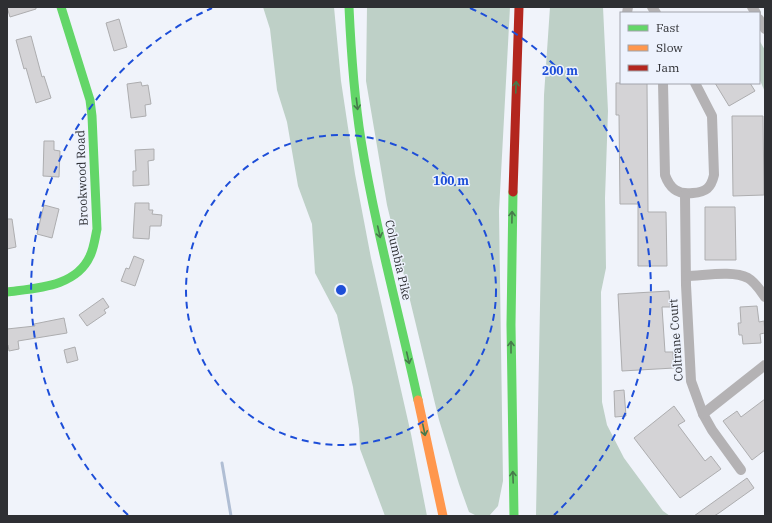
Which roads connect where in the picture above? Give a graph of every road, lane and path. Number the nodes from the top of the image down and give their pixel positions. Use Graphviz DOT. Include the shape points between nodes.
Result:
graph roads {
  1 [pos="61,7"];
  2 [pos="344,7"];
  3 [pos="349,7"];
  4 [pos="520,7"];
  5 [pos="352,65"];
  6 [pos="664,84"];
  7 [pos="696,84"];
  8 [pos="685,195"];
  9 [pos="686,276"];
  10 [pos="7,292"];
  11 [pos="765,297"];
  12 [pos="765,365"];
  13 [pos="703,414"];
  14 [pos="741,470"];
  15 [pos="443,516"];
  16 [pos="514,516"];
  1 -- 10 [label="main road, Brookwood Road" via="90,100 97,229 94,245 80,270 68,279"];
  2 -- 5 [label="main road"];
  3 -- 5 [label="main road, Columbia Pike"];
  16 -- 4 [label="main road, one-way" via="511,391 512,204"];
  5 -- 15 [label="main road, Columbia Pike, one-way" via="372,200"];
  6 -- 8 [label="street" via="665,175 674,190"];
  7 -- 8 [label="street" via="712,116 714,175 708,188 702,192"];
  8 -- 9 [label="street, Coltrane Court"];
  9 -- 11 [label="street" via="742,276 755,284"];
  9 -- 13 [label="street, Coltrane Court" via="691,381"];
  12 -- 13 [label="street"];
  13 -- 14 [label="street, Coltrane Court"];
}
